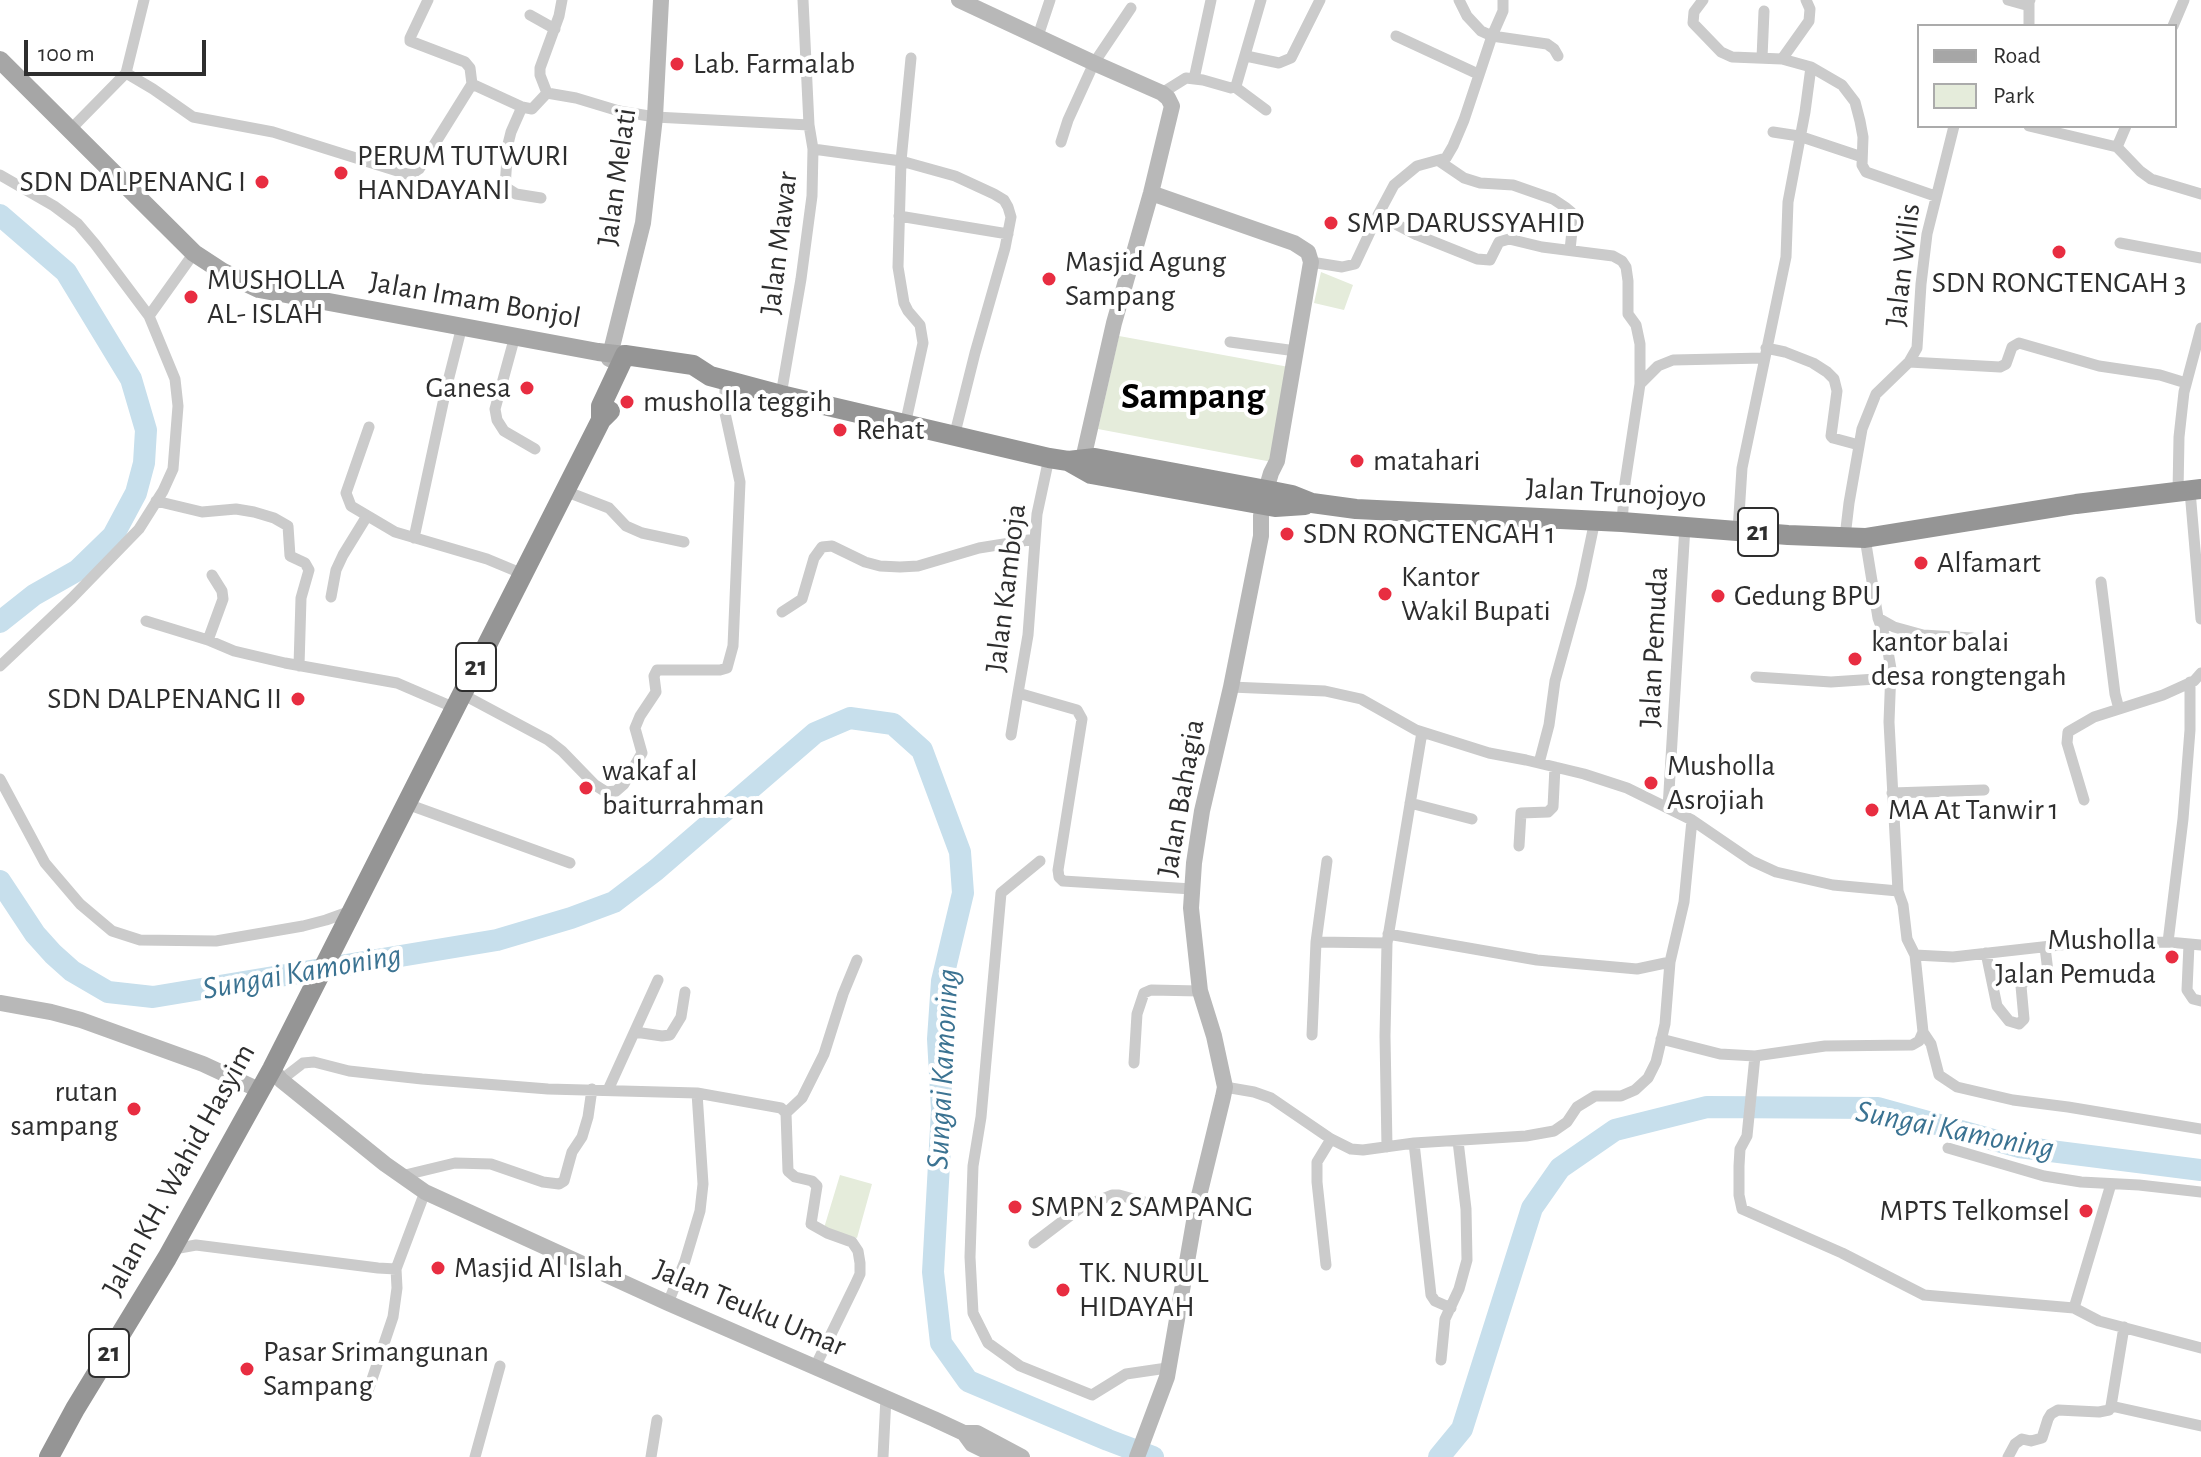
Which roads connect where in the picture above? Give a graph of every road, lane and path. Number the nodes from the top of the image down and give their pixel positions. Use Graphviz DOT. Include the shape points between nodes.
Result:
graph roads {
  1 [pos="144,0"];
  2 [pos="428,0"];
  3 [pos="562,0"];
  4 [pos="661,0"];
  5 [pos="803,0"];
  6 [pos="959,0"];
  7 [pos="1050,0"];
  8 [pos="1211,0"];
  9 [pos="1261,0"];
  10 [pos="1320,0"];
  11 [pos="1459,0"];
  12 [pos="1503,0"];
  13 [pos="1703,0"];
  14 [pos="1806,0"];
  15 [pos="2008,0"];
  16 [pos="2184,0"];
  17 [pos="2029,1"];
  18 [pos="1131,8"];
  19 [pos="1764,11"];
  20 [pos="530,15"];
  21 [pos="2029,24"];
  22 [pos="2174,24"];
  23 [pos="555,29"];
  24 [pos="1038,36"];
  25 [pos="1396,36"];
  26 [pos="1492,36"];
  27 [pos="1246,56"];
  28 [pos="1558,56"];
  29 [pos="911,58"];
  30 [pos="1762,58"];
  31 [pos="1782,59"];
  32 [pos="0,60"];
  33 [pos="1094,63"];
  34 [pos="1811,67"];
  35 [pos="126,73"];
  36 [pos="1478,74"];
  37 [pos="1194,79"];
  38 [pos="472,84"];
  39 [pos="1235,87"];
  40 [pos="547,93"];
  41 [pos="1162,93"];
  42 [pos="522,107"];
  43 [pos="1266,110"];
  44 [pos="655,117"];
  45 [pos="809,125"];
  46 [pos="1953,128"];
  47 [pos="2037,128"];
  48 [pos="2125,128"];
  49 [pos="70,130"];
  50 [pos="1773,132"];
  51 [pos="1799,136"];
  52 [pos="1061,142"];
  53 [pos="2117,147"];
  54 [pos="813,149"];
  55 [pos="1862,157"];
  56 [pos="901,161"];
  57 [pos="1439,161"];
  58 [pos="0,175"];
  59 [pos="1151,193"];
  60 [pos="2201,194"];
  61 [pos="1935,196"];
  62 [pos="541,198"];
  63 [pos="1378,215"];
  64 [pos="899,216"];
  65 [pos="1008,234"];
  66 [pos="2120,243"];
  67 [pos="1570,250"];
  68 [pos="194,253"];
  69 [pos="2201,258"];
  70 [pos="1311,262"];
  71 [pos="149,316"];
  72 [pos="462,326"];
  73 [pos="2201,328"];
  74 [pos="515,336"];
  75 [pos="1230,342"];
  76 [pos="1296,351"];
  77 [pos="1765,353"];
  78 [pos="618,360"];
  79 [pos="1909,362"];
  80 [pos="717,378"];
  81 [pos="2186,383"];
  82 [pos="1640,384"];
  83 [pos="781,395"];
  84 [pos="905,425"];
  85 [pos="369,427"];
  86 [pos="954,437"];
  87 [pos="1859,445"];
  88 [pos="535,449"];
  89 [pos="1070,461"];
  90 [pos="565,491"];
  91 [pos="2190,491"];
  92 [pos="1270,498"];
  93 [pos="156,501"];
  94 [pos="367,516"];
  95 [pos="1595,520"];
  96 [pos="1622,522"];
  97 [pos="1685,526"];
  98 [pos="1738,531"];
  99 [pos="414,538"];
  100 [pos="1855,538"];
  101 [pos="1035,539"];
  102 [pos="684,542"];
  103 [pos="2198,565"];
  104 [pos="523,574"];
  105 [pos="212,575"];
  106 [pos="2101,582"];
  107 [pos="331,597"];
  108 [pos="782,612"];
  109 [pos="1878,618"];
  110 [pos="2201,619"];
  111 [pos="146,621"];
  112 [pos="1972,638"];
  113 [pos="208,640"];
  114 [pos="0,666"];
  115 [pos="299,666"];
  116 [pos="2201,673"];
  117 [pos="1756,677"];
  118 [pos="1891,678"];
  119 [pos="2190,682"];
  120 [pos="1231,687"];
  121 [pos="1018,693"];
  122 [pos="458,701"];
  123 [pos="2119,709"];
  124 [pos="1419,731"];
  125 [pos="1011,735"];
  126 [pos="1539,763"];
  127 [pos="1555,767"];
  128 [pos="0,779"];
  129 [pos="1984,790"];
  130 [pos="1892,793"];
  131 [pos="2084,800"];
  132 [pos="1410,803"];
  133 [pos="407,804"];
  134 [pos="1668,808"];
  135 [pos="1472,819"];
  136 [pos="1692,820"];
  137 [pos="1519,846"];
  138 [pos="1040,861"];
  139 [pos="1327,861"];
  140 [pos="570,863"];
  141 [pos="1192,889"];
  142 [pos="1898,891"];
  143 [pos="353,911"];
  144 [pos="1388,938"];
  145 [pos="1316,942"];
  146 [pos="2168,942"];
  147 [pos="2195,944"];
  148 [pos="2045,947"];
  149 [pos="1986,953"];
  150 [pos="1915,955"];
  151 [pos="857,960"];
  152 [pos="1670,962"];
  153 [pos="658,980"];
  154 [pos="1200,991"];
  155 [pos="685,992"];
  156 [pos="2201,1001"];
  157 [pos="0,1003"];
  158 [pos="635,1032"];
  159 [pos="1923,1032"];
  160 [pos="1312,1035"];
  161 [pos="1661,1039"];
  162 [pos="1755,1056"];
  163 [pos="1134,1063"];
  164 [pos="276,1075"];
  165 [pos="1225,1087"];
  166 [pos="592,1089"];
  167 [pos="259,1090"];
  168 [pos="608,1090"];
  169 [pos="697,1093"];
  170 [pos="786,1113"];
  171 [pos="2201,1129"];
  172 [pos="1331,1139"];
  173 [pos="1458,1141"];
  174 [pos="1414,1143"];
  175 [pos="1387,1147"];
  176 [pos="1948,1148"];
  177 [pos="401,1176"];
  178 [pos="2111,1184"];
  179 [pos="425,1192"];
  180 [pos="2201,1192"];
  181 [pos="1195,1216"];
  182 [pos="187,1219"];
  183 [pos="1034,1243"];
  184 [pos="196,1245"];
  185 [pos="170,1250"];
  186 [pos="1326,1265"];
  187 [pos="396,1269"];
  188 [pos="668,1303"];
  189 [pos="1451,1308"];
  190 [pos="2074,1308"];
  191 [pos="2124,1327"];
  192 [pos="2201,1348"];
  193 [pos="1441,1360"];
  194 [pos="500,1366"];
  195 [pos="815,1367"];
  196 [pos="1167,1368"];
  197 [pos="367,1394"];
  198 [pos="886,1397"];
  199 [pos="2111,1406"];
  200 [pos="657,1420"];
  201 [pos="2201,1426"];
  202 [pos="964,1433"];
  203 [pos="49,1457"];
  204 [pos="475,1457"];
  205 [pos="651,1457"];
  206 [pos="883,1457"];
  207 [pos="998,1457"];
  208 [pos="1022,1457"];
  209 [pos="1137,1457"];
  210 [pos="2008,1457"];
  1 -- 35 [label="street"];
  2 -- 38 [label="street" via="410,41 465,62"];
  3 -- 23 [label="street"];
  4 -- 44 [label="street, Jalan Melati"];
  5 -- 45 [label="street, Jalan Mawar"];
  6 -- 24 [label="street"];
  7 -- 24 [label="street"];
  8 -- 37 [label="street"];
  9 -- 27 [label="street"];
  10 -- 27 [label="street" via="1291,58 1279,63"];
  11 -- 26 [label="street" via="1467,16"];
  12 -- 26 [label="street"];
  13 -- 30 [label="street" via="1693,23 1715,46 1732,57"];
  14 -- 31 [label="street" via="1809,21"];
  15 -- 17 [label="street" via="2026,5"];
  16 -- 22 [label="street"];
  17 -- 21 [label="street"];
  18 -- 33 [label="street"];
  19 -- 30 [label="street"];
  20 -- 23 [label="street"];
  23 -- 40 [label="street" via="540,68"];
  24 -- 33 [label="street"];
  25 -- 36 [label="street"];
  26 -- 28 [label="street" via="1547,44"];
  26 -- 36 [label="street"];
  27 -- 39 [label="street"];
  29 -- 56 [label="street"];
  30 -- 31 [label="street"];
  31 -- 34 [label="street"];
  32 -- 49 [label="main road, Jalan Imam Bonjol"];
  33 -- 41 [label="street"];
  33 -- 52 [label="street"];
  34 -- 51 [label="street"];
  34 -- 55 [label="street" via="1842,85 1855,102"];
  35 -- 38 [label="street" via="193,117 273,132 407,174 419,169"];
  35 -- 49 [label="street"];
  36 -- 57 [label="street" via="1453,146"];
  37 -- 39 [label="street"];
  37 -- 41 [label="street" via="1186,78"];
  38 -- 42 [label="street"];
  39 -- 43 [label="street"];
  40 -- 42 [label="street" via="534,108"];
  40 -- 44 [label="street"];
  41 -- 59 [label="street" via="1172,115"];
  42 -- 62 [label="street" via="508,144 505,187"];
  44 -- 45 [label="street"];
  44 -- 78 [label="street, Jalan Melati" via="643,223"];
  45 -- 54 [label="street, Jalan Mawar"];
  46 -- 61 [label="street, Jalan Wilis"];
  47 -- 53 [label="street"];
  48 -- 53 [label="street"];
  49 -- 68 [label="main road, Jalan Imam Bonjol"];
  50 -- 51 [label="street"];
  51 -- 55 [label="street"];
  51 -- 77 [label="street" via="1786,257"];
  53 -- 60 [label="street" via="2151,179"];
  54 -- 56 [label="street"];
  54 -- 83 [label="street, Jalan Mawar" via="807,237"];
  55 -- 61 [label="street" via="1866,172"];
  56 -- 64 [label="street"];
  56 -- 65 [label="street" via="955,176 1004,200 1011,217"];
  57 -- 63 [label="street" via="1408,172 1394,185"];
  57 -- 67 [label="street" via="1464,178 1513,185 1565,207 1573,221"];
  58 -- 71 [label="street" via="78,224"];
  59 -- 70 [label="street" via="1294,243 1308,252"];
  59 -- 89 [label="street"];
  61 -- 79 [label="street, Jalan Wilis" via="1917,348"];
  63 -- 67 [label="street" via="1477,259 1490,260 1504,239"];
  63 -- 70 [label="street" via="1355,264"];
  64 -- 65 [label="street"];
  64 -- 84 [label="street" via="904,303 922,335"];
  65 -- 86 [label="street"];
  66 -- 69 [label="street"];
  67 -- 82 [label="street" via="1613,256 1626,267 1628,314 1640,344"];
  68 -- 71 [label="street"];
  68 -- 72 [label="main road, Jalan Imam Bonjol" via="259,289"];
  70 -- 76 [label="street, Jalan Bahagia"];
  71 -- 93 [label="street" via="175,379 178,406 173,469"];
  72 -- 74 [label="main road, Jalan Imam Bonjol"];
  72 -- 99 [label="street"];
  73 -- 81 [label="street"];
  74 -- 78 [label="main road, Jalan Imam Bonjol"];
  74 -- 88 [label="street" via="495,409 504,431"];
  75 -- 76 [label="street"];
  76 -- 92 [label="street, Jalan Bahagia"];
  77 -- 82 [label="street" via="1673,360"];
  77 -- 87 [label="street" via="1785,352 1834,379 1831,436"];
  77 -- 98 [label="street" via="1742,468"];
  78 -- 80 [label="highway, 21" via="693,365"];
  78 -- 90 [label="highway, 21" via="610,412"];
  79 -- 81 [label="street" via="2000,367 2019,343"];
  79 -- 87 [label="street, Jalan Wilis" via="1876,394"];
  80 -- 83 [label="highway, 21"];
  80 -- 122 [label="street" via="740,482 733,646 727,668 657,670 656,692 635,728 642,753 616,791 595,785 548,740"];
  81 -- 91 [label="street" via="2179,437"];
  82 -- 96 [label="street"];
  83 -- 84 [label="highway, 21"];
  84 -- 86 [label="highway, 21"];
  85 -- 94 [label="street" via="346,493 351,506"];
  86 -- 89 [label="highway, 21"];
  87 -- 100 [label="street, Jalan Wilis"];
  89 -- 92 [label="highway, 21" via="1091,474"];
  89 -- 101 [label="street, Jalan Kamboja" via="1037,514"];
  90 -- 102 [label="street" via="609,508 626,526 642,533"];
  90 -- 104 [label="highway, 21"];
  91 -- 100 [label="highway, Jalan Trunojoyo / 21"];
  91 -- 103 [label="street"];
  92 -- 95 [label="highway, Jalan Trunojoyo / 21" via="1291,507 1312,503"];
  92 -- 120 [label="street, Jalan Bahagia" via="1273,516 1261,536"];
  93 -- 114 [label="street" via="139,529"];
  93 -- 115 [label="street" via="202,512 254,512 288,526 290,556 309,570 301,598"];
  94 -- 99 [label="street"];
  94 -- 107 [label="street" via="339,562"];
  95 -- 96 [label="highway, Jalan Trunojoyo / 21"];
  95 -- 126 [label="street"];
  96 -- 97 [label="highway, Jalan Trunojoyo / 21"];
  97 -- 98 [label="highway, Jalan Trunojoyo / 21"];
  97 -- 134 [label="street, Jalan Pemuda"];
  98 -- 100 [label="highway, Jalan Trunojoyo / 21"];
  99 -- 104 [label="street"];
  100 -- 109 [label="street, Jalan Wilis"];
  101 -- 108 [label="street" via="900,567 822,547 802,599"];
  101 -- 121 [label="street, Jalan Kamboja"];
  103 -- 110 [label="street"];
  104 -- 122 [label="highway, 21"];
  105 -- 113 [label="street" via="223,599"];
  106 -- 123 [label="street"];
  109 -- 112 [label="street" via="1923,635"];
  109 -- 118 [label="street, Jalan Wilis"];
  111 -- 113 [label="street"];
  113 -- 115 [label="street"];
  115 -- 122 [label="street" via="397,683"];
  116 -- 119 [label="street"];
  117 -- 118 [label="street" via="1831,682"];
  118 -- 130 [label="street, Jalan Wilis"];
  119 -- 123 [label="street"];
  119 -- 146 [label="street" via="2183,819"];
  120 -- 124 [label="street" via="1325,691 1361,699"];
  120 -- 141 [label="street, Jalan Bahagia" via="1202,811"];
  121 -- 125 [label="street"];
  121 -- 141 [label="street, Jalan Kamboja" via="1077,710 1082,719 1060,879"];
  122 -- 133 [label="highway, 21"];
  123 -- 131 [label="street" via="2085,721 2066,735"];
  124 -- 126 [label="street"];
  124 -- 132 [label="street"];
  126 -- 127 [label="street"];
  127 -- 134 [label="street" via="1627,788"];
  127 -- 137 [label="street" via="1553,807 1521,813"];
  128 -- 143 [label="street" via="45,863 112,931 140,940 216,941"];
  129 -- 130 [label="street"];
  130 -- 142 [label="street, Jalan Wilis"];
  132 -- 135 [label="street"];
  132 -- 144 [label="street"];
  133 -- 140 [label="street"];
  133 -- 143 [label="highway, 21"];
  134 -- 136 [label="street"];
  136 -- 142 [label="street" via="1776,872 1833,885"];
  136 -- 152 [label="street" via="1684,902"];
  138 -- 196 [label="street" via="1001,893 973,1166 973,1313 988,1343 1020,1366 1092,1395 1126,1374"];
  139 -- 145 [label="street"];
  141 -- 154 [label="street, Jalan Bahagia"];
  142 -- 150 [label="street, Jalan Wilis"];
  143 -- 164 [label="highway, Jalan KH. Wahid Hasyim / 21" via="309,994"];
  144 -- 145 [label="street"];
  144 -- 152 [label="street" via="1637,969"];
  144 -- 175 [label="street"];
  145 -- 160 [label="street"];
  146 -- 147 [label="street"];
  146 -- 148 [label="street"];
  147 -- 156 [label="street" via="2187,990"];
  148 -- 149 [label="street"];
  148 -- 149 [label="street" via="2048,972 2021,986 2024,1019 2019,1024 2009,1021 1997,1006"];
  149 -- 150 [label="street"];
  150 -- 159 [label="street, Jalan Wilis"];
  151 -- 170 [label="street" via="819,1064 802,1098"];
  152 -- 161 [label="street"];
  153 -- 158 [label="street"];
  154 -- 163 [label="street" via="1144,993"];
  154 -- 165 [label="street, Jalan Bahagia"];
  155 -- 158 [label="street" via="681,1017 670,1035"];
  157 -- 167 [label="street" via="95,1025"];
  158 -- 168 [label="street"];
  159 -- 162 [label="street" via="1919,1041 1903,1046 1825,1046"];
  159 -- 171 [label="street, Jalan Wilis" via="1939,1075 1957,1087"];
  161 -- 162 [label="street" via="1720,1054"];
  161 -- 173 [label="street" via="1648,1078 1635,1090 1595,1096 1554,1131"];
  162 -- 190 [label="street" via="1747,1136 1740,1149 1742,1209 1924,1295"];
  164 -- 166 [label="street" via="314,1062 422,1079"];
  164 -- 167 [label="highway, Jalan KH. Wahid Hasyim / 21"];
  164 -- 177 [label="street, Jalan Teuku Umar"];
  165 -- 172 [label="street" via="1271,1098"];
  165 -- 181 [label="street, Jalan Bahagia"];
  166 -- 168 [label="street"];
  166 -- 177 [label="street" via="582,1137 559,1184 491,1164 455,1163"];
  167 -- 182 [label="highway, Jalan KH. Wahid Hasyim / 21"];
  168 -- 169 [label="street"];
  169 -- 170 [label="street"];
  169 -- 188 [label="street" via="700,1211"];
  170 -- 195 [label="street" via="788,1171 817,1186 811,1224 852,1242 860,1263 860,1274"];
  172 -- 175 [label="street" via="1351,1149"];
  172 -- 186 [label="street" via="1317,1162"];
  173 -- 174 [label="street"];
  173 -- 189 [label="street" via="1467,1260"];
  174 -- 175 [label="street"];
  174 -- 189 [label="street" via="1431,1295"];
  176 -- 178 [label="street" via="2044,1176"];
  177 -- 179 [label="street, Jalan Teuku Umar"];
  178 -- 180 [label="street"];
  178 -- 190 [label="street"];
  179 -- 187 [label="street"];
  179 -- 188 [label="street, Jalan Teuku Umar"];
  181 -- 183 [label="street" via="1112,1195 1080,1208"];
  181 -- 196 [label="street, Jalan Bahagia"];
  182 -- 184 [label="street"];
  182 -- 185 [label="highway, Jalan KH. Wahid Hasyim / 21"];
  184 -- 185 [label="street"];
  184 -- 187 [label="street"];
  185 -- 203 [label="highway, Jalan KH. Wahid Hasyim / 21"];
  187 -- 197 [label="street" via="393,1317"];
  188 -- 195 [label="street, Jalan Teuku Umar"];
  189 -- 193 [label="street" via="1442,1333"];
  190 -- 191 [label="street"];
  191 -- 192 [label="street"];
  191 -- 199 [label="street"];
  194 -- 204 [label="street"];
  195 -- 198 [label="street, Jalan Teuku Umar"];
  196 -- 209 [label="street, Jalan Bahagia"];
  198 -- 202 [label="street, Jalan Teuku Umar"];
  198 -- 206 [label="street"];
  199 -- 201 [label="street"];
  199 -- 210 [label="street" via="2099,1412 2058,1410 2048,1419 2042,1438 2022,1439"];
  200 -- 205 [label="street"];
  202 -- 207 [label="street, Jalan Teuku Umar" via="972,1444"];
  202 -- 208 [label="street, Jalan Teuku Umar" via="977,1433"];
}
